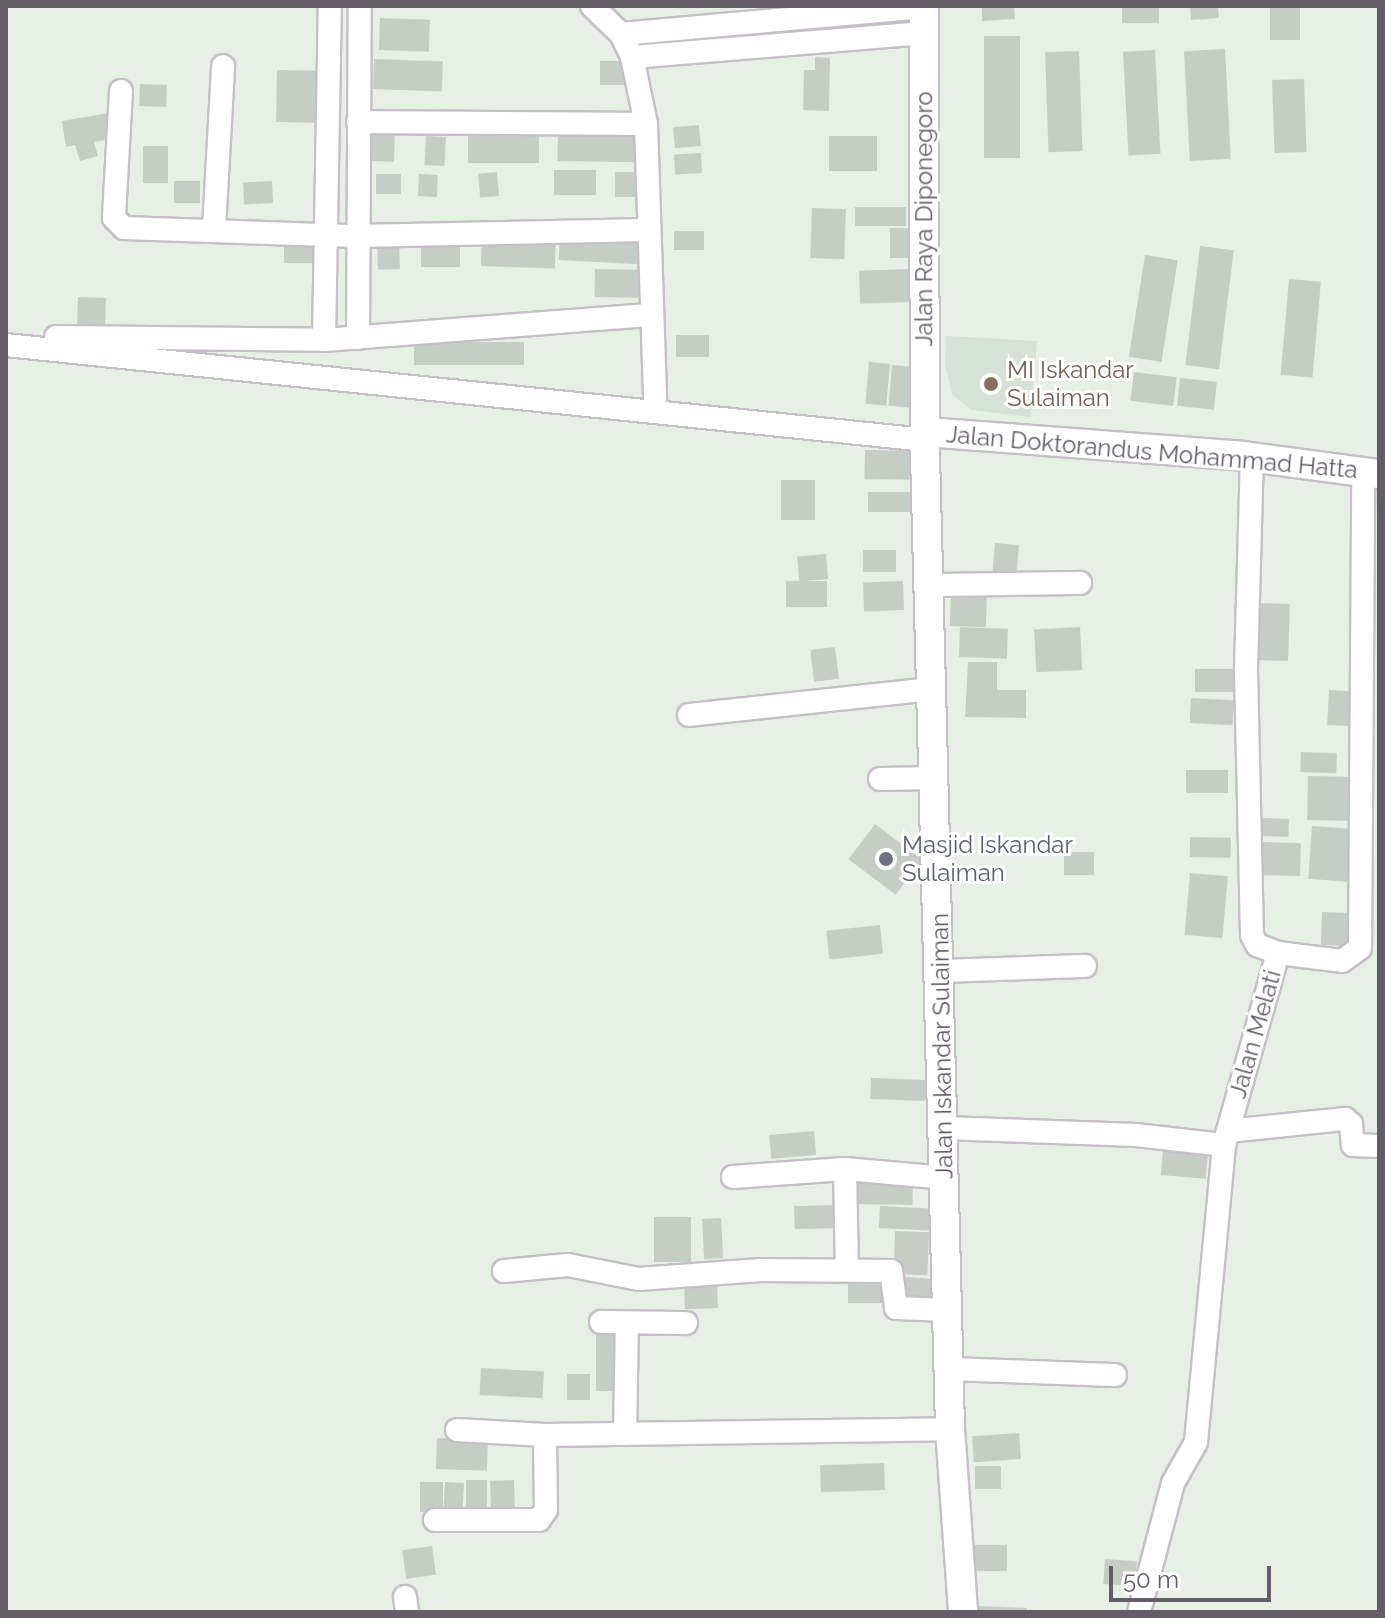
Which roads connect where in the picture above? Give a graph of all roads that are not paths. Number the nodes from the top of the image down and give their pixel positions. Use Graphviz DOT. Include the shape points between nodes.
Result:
graph roads {
  1 [pos="332,6"];
  2 [pos="359,6"];
  3 [pos="592,6"];
  4 [pos="924,15"];
  5 [pos="667,29"];
  6 [pos="621,34"];
  7 [pos="670,54"];
  8 [pos="632,57"];
  9 [pos="223,66"];
  10 [pos="121,91"];
  11 [pos="358,122"];
  12 [pos="646,124"];
  13 [pos="214,229"];
  14 [pos="649,230"];
  15 [pos="327,235"];
  16 [pos="357,236"];
  17 [pos="652,315"];
  18 [pos="56,337"];
  19 [pos="358,338"];
  20 [pos="324,340"];
  21 [pos="6,345"];
  22 [pos="655,399"];
  23 [pos="925,436"];
  24 [pos="1252,458"];
  25 [pos="1371,473"];
  26 [pos="1080,583"];
  27 [pos="931,585"];
  28 [pos="933,689"];
  29 [pos="689,715"];
  30 [pos="935,778"];
  31 [pos="880,779"];
  32 [pos="1278,953"];
  33 [pos="1085,966"];
  34 [pos="940,971"];
  35 [pos="944,1128"];
  36 [pos="1226,1138"];
  37 [pos="1379,1146"];
  38 [pos="845,1169"];
  39 [pos="733,1177"];
  40 [pos="945,1178"];
  41 [pos="847,1269"];
  42 [pos="504,1271"];
  43 [pos="947,1310"];
  44 [pos="601,1322"];
  45 [pos="627,1323"];
  46 [pos="686,1323"];
  47 [pos="948,1369"];
  48 [pos="1115,1375"];
  49 [pos="950,1429"];
  50 [pos="457,1430"];
  51 [pos="625,1434"];
  52 [pos="545,1435"];
  53 [pos="435,1520"];
  54 [pos="963,1612"];
  55 [pos="1139,1612"];
  1 -- 2 [label="street"];
  1 -- 15 [label="street"];
  2 -- 11 [label="street"];
  3 -- 6 [label="street"];
  4 -- 5 [label="street"];
  4 -- 7 [label="street"];
  4 -- 23 [label="street, Jalan Raya Diponegoro"];
  5 -- 6 [label="street"];
  5 -- 7 [label="street"];
  6 -- 8 [label="street"];
  7 -- 8 [label="street"];
  8 -- 12 [label="street"];
  9 -- 13 [label="street"];
  10 -- 13 [label="street" via="117,224"];
  11 -- 12 [label="street"];
  11 -- 16 [label="street"];
  12 -- 14 [label="street"];
  13 -- 15 [label="street"];
  14 -- 16 [label="street"];
  14 -- 17 [label="street"];
  15 -- 16 [label="street"];
  15 -- 20 [label="street"];
  16 -- 19 [label="street"];
  17 -- 19 [label="street"];
  17 -- 22 [label="street"];
  18 -- 20 [label="street"];
  19 -- 20 [label="street"];
  21 -- 23 [label="street"];
  23 -- 24 [label="street, Jalan Doktorandus Mohammad Hatta"];
  23 -- 27 [label="street, Jalan Iskandar Sulaiman"];
  24 -- 25 [label="street, Jalan Doktorandus Mohammad Hatta"];
  24 -- 32 [label="street, Jalan Melati" via="1246,685 1252,935 1257,945"];
  25 -- 32 [label="street" via="1360,948 1342,961"];
  26 -- 27 [label="street"];
  27 -- 28 [label="street, Jalan Iskandar Sulaiman"];
  28 -- 29 [label="street"];
  28 -- 30 [label="street, Jalan Iskandar Sulaiman"];
  30 -- 31 [label="street"];
  30 -- 34 [label="street, Jalan Iskandar Sulaiman"];
  32 -- 36 [label="street, Jalan Melati"];
  33 -- 34 [label="street"];
  34 -- 35 [label="street, Jalan Iskandar Sulaiman"];
  35 -- 36 [label="street"];
  35 -- 40 [label="street, Jalan Iskandar Sulaiman"];
  36 -- 37 [label="street" via="1345,1119 1351,1124 1353,1145"];
  36 -- 55 [label="street, Jalan Melati" via="1196,1442 1173,1483"];
  38 -- 39 [label="street"];
  38 -- 40 [label="street"];
  38 -- 41 [label="street"];
  40 -- 43 [label="street, Jalan Iskandar Sulaiman"];
  41 -- 42 [label="street" via="639,1279 568,1265"];
  41 -- 43 [label="street" via="893,1272 896,1308"];
  43 -- 47 [label="street, Jalan Iskandar Sulaiman"];
  44 -- 45 [label="street"];
  45 -- 46 [label="street"];
  45 -- 51 [label="street"];
  47 -- 48 [label="street"];
  47 -- 49 [label="street, Jalan Iskandar Sulaiman"];
  49 -- 51 [label="street"];
  49 -- 54 [label="street, Jalan Iskandar Sulaiman"];
  50 -- 52 [label="street"];
  51 -- 52 [label="street"];
  52 -- 53 [label="street" via="546,1510 539,1520"];
}
